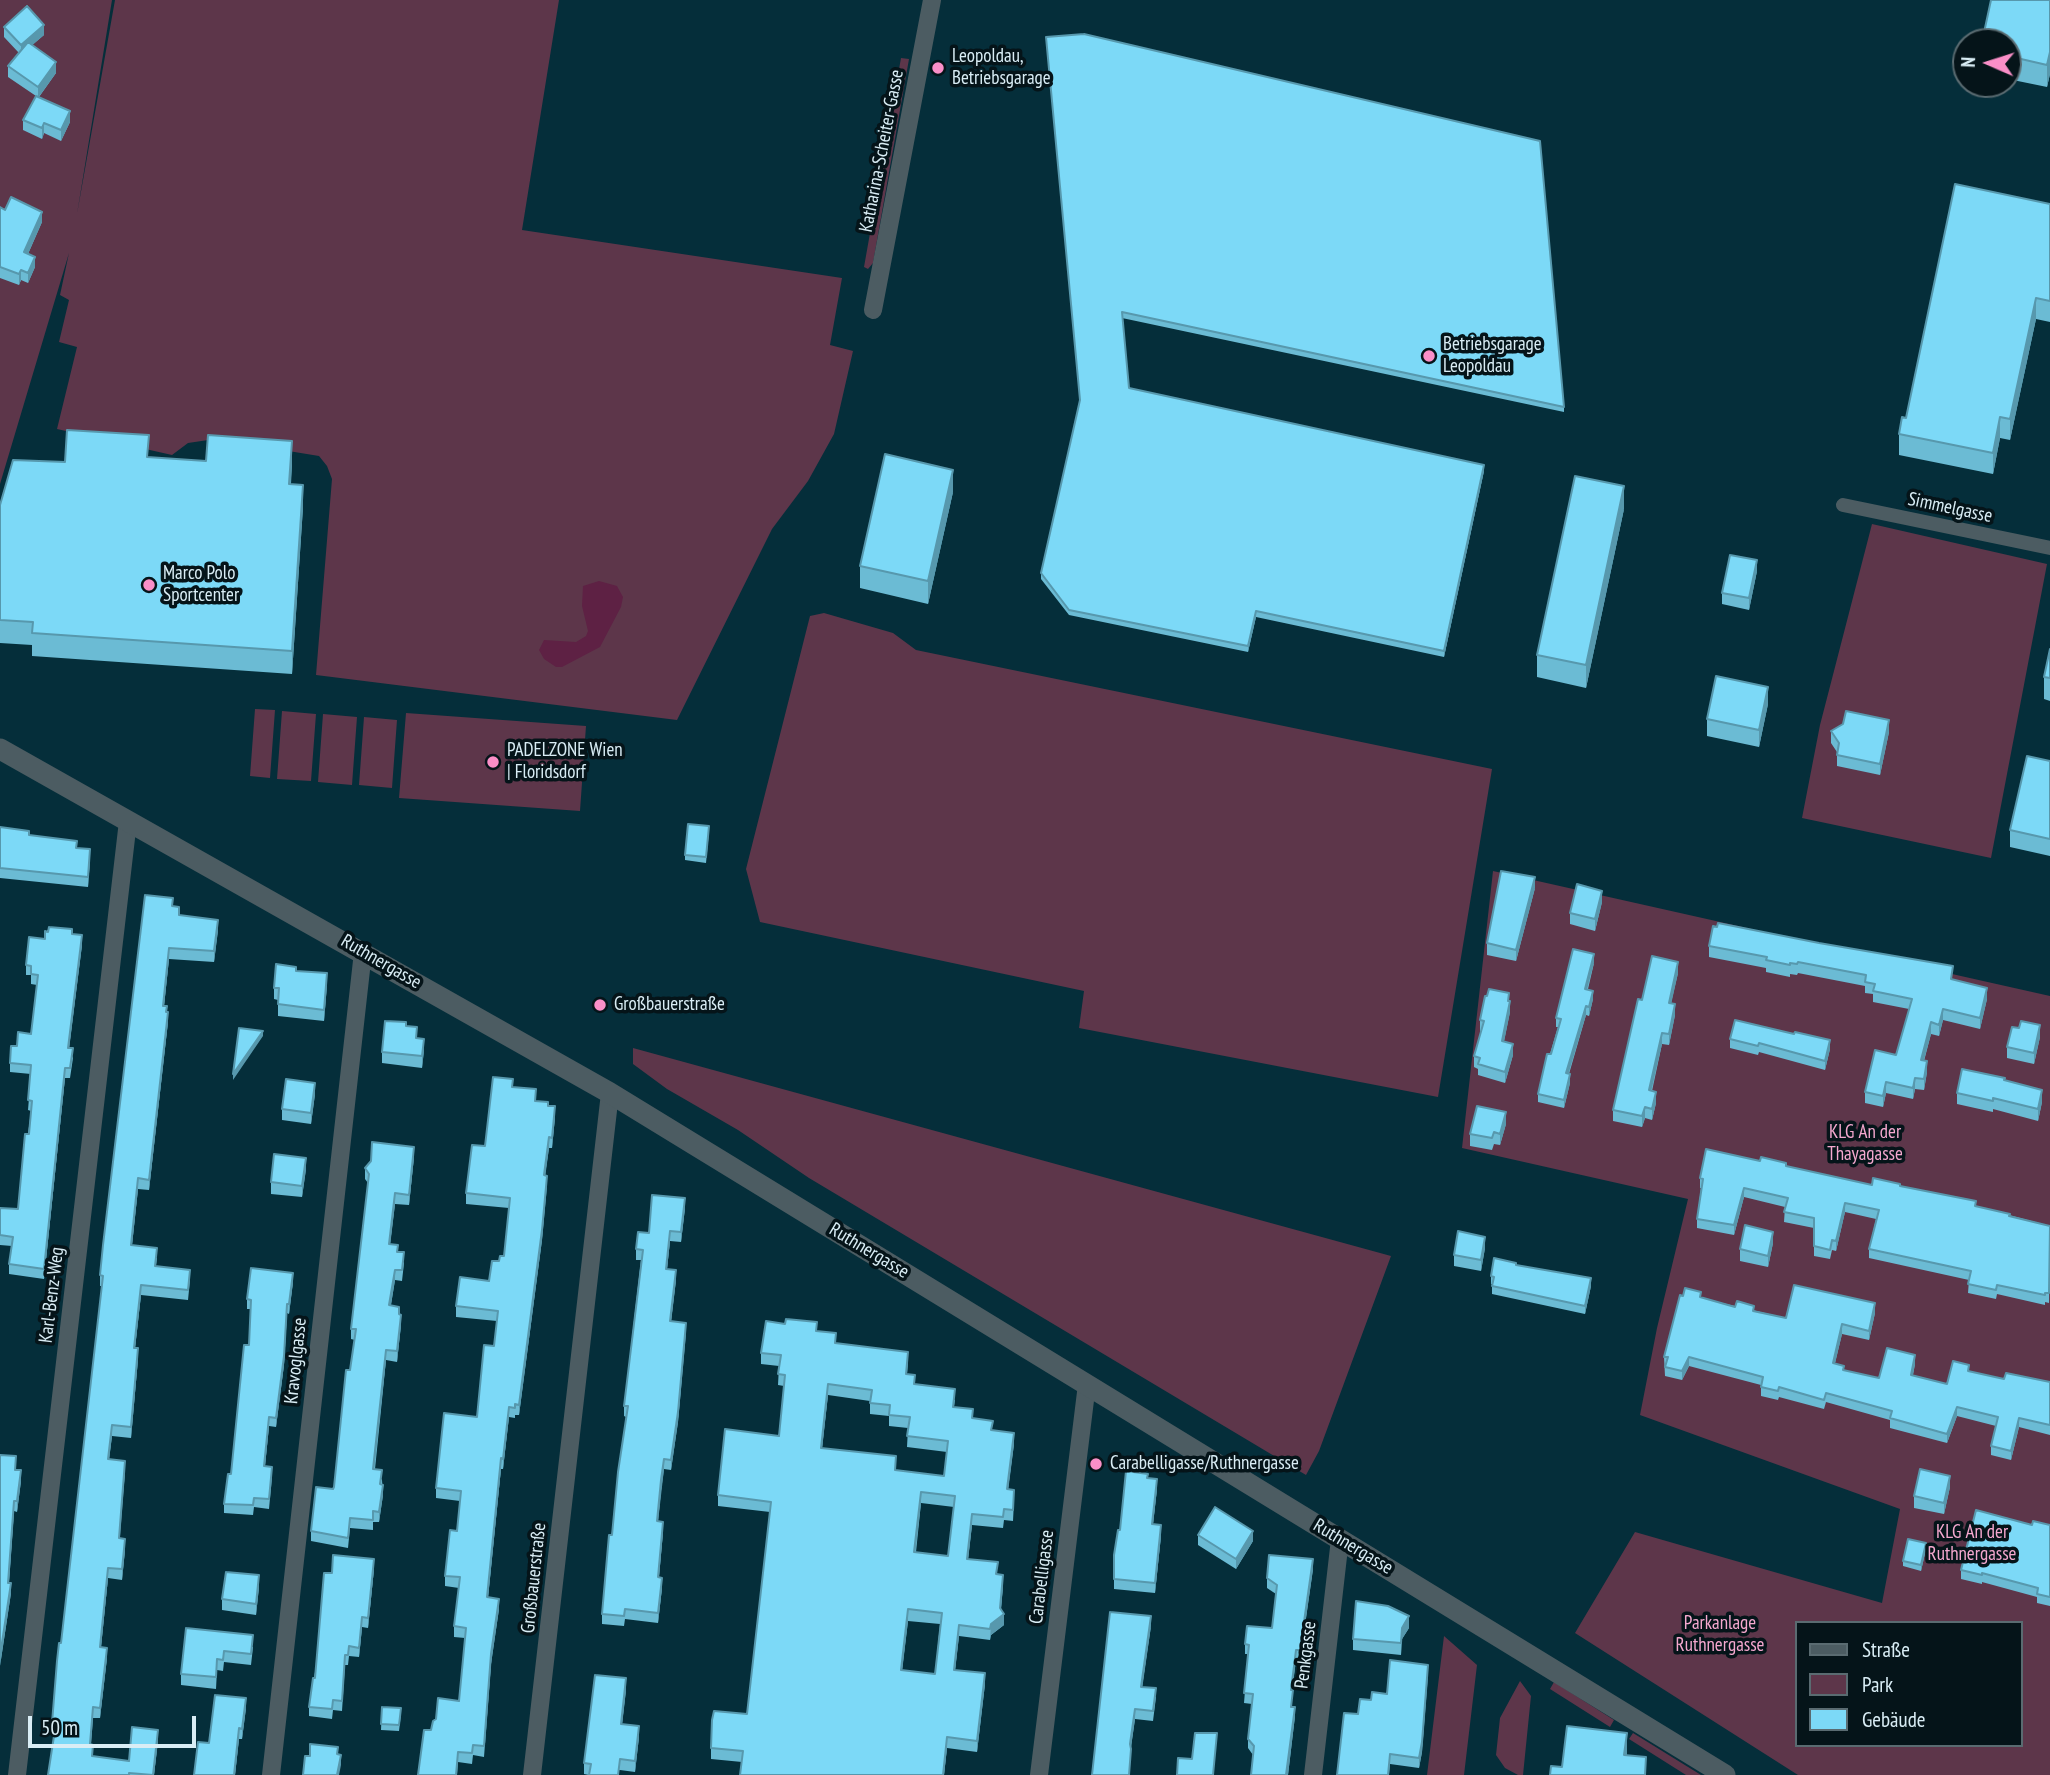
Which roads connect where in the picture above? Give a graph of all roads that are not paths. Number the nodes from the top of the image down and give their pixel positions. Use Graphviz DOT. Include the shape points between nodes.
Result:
graph roads {
  1 [pos="932,0"];
  2 [pos="873,310"];
  3 [pos="1843,505"];
  4 [pos="2050,548"];
  5 [pos="0,749"];
  6 [pos="128,821"];
  7 [pos="363,952"];
  8 [pos="610,1093"];
  9 [pos="1087,1384"];
  10 [pos="1340,1539"];
  11 [pos="17,1775"];
  12 [pos="271,1775"];
  13 [pos="533,1775"];
  14 [pos="1039,1775"];
  15 [pos="1313,1775"];
  16 [pos="1725,1775"];
  1 -- 2 [label="street, Katharina-Scheiter-Gasse"];
  3 -- 4 [label="street, Simmelgasse"];
  5 -- 6 [label="street, Ruthnergasse"];
  6 -- 7 [label="street, Ruthnergasse"];
  6 -- 11 [label="street, Karl-Benz-Weg"];
  7 -- 8 [label="street, Ruthnergasse"];
  7 -- 12 [label="street, Kravoglgasse"];
  8 -- 9 [label="street, Ruthnergasse"];
  8 -- 13 [label="street, Großbauerstraße"];
  9 -- 10 [label="street, Ruthnergasse"];
  9 -- 14 [label="street, Carabelligasse"];
  10 -- 15 [label="street, Penkgasse"];
  10 -- 16 [label="street, Ruthnergasse"];
}
